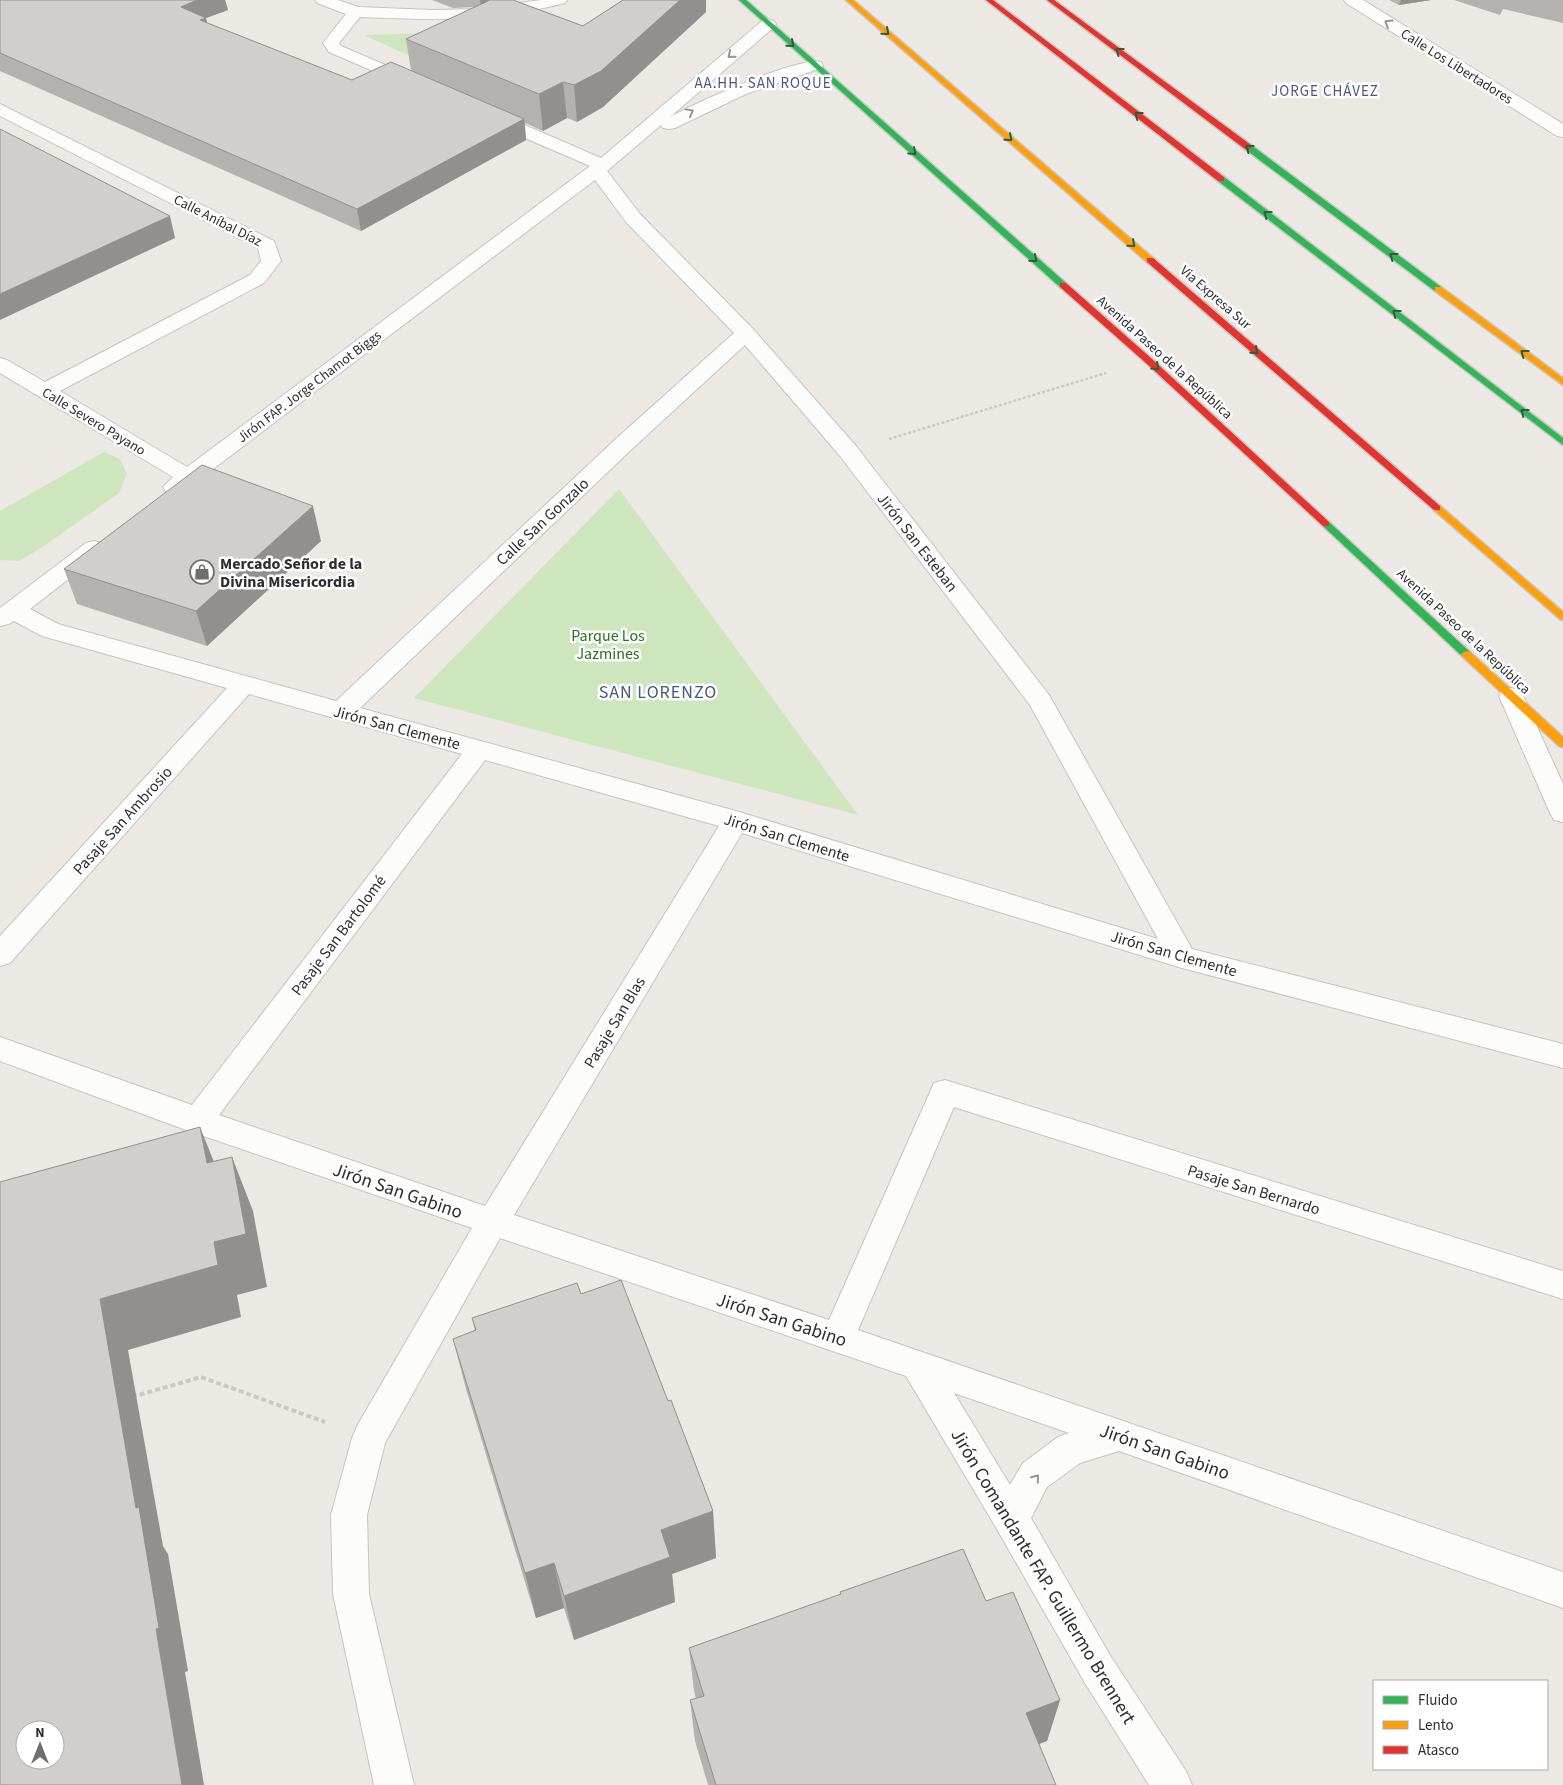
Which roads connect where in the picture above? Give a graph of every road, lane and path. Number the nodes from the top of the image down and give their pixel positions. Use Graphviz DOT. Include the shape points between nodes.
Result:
graph roads {
  1 [pos="323,0"];
  2 [pos="558,0"];
  3 [pos="742,0"];
  4 [pos="849,0"];
  5 [pos="989,0"];
  6 [pos="1050,0"];
  7 [pos="1352,0"];
  8 [pos="356,12"];
  9 [pos="768,24"];
  10 [pos="815,65"];
  11 [pos="424,88"];
  12 [pos="0,110"];
  13 [pos="477,111"];
  14 [pos="1563,132"];
  15 [pos="605,163"];
  16 [pos="746,333"];
  17 [pos="1149,360"];
  18 [pos="0,364"];
  19 [pos="1559,375"];
  20 [pos="44,391"];
  21 [pos="1563,442"];
  22 [pos="848,451"];
  23 [pos="188,477"];
  24 [pos="158,500"];
  25 [pos="112,534"];
  26 [pos="7,615"];
  27 [pos="1563,617"];
  28 [pos="244,684"];
  29 [pos="1511,696"];
  30 [pos="341,711"];
  31 [pos="1563,743"];
  32 [pos="480,750"];
  33 [pos="1563,813"];
  34 [pos="736,821"];
  35 [pos="0,955"];
  36 [pos="1182,957"];
  37 [pos="0,1049"];
  38 [pos="1563,1056"];
  39 [pos="197,1121"];
  40 [pos="492,1223"];
  41 [pos="1563,1285"];
  42 [pos="838,1338"];
  43 [pos="918,1365"];
  44 [pos="124,1399"];
  45 [pos="1118,1435"];
  46 [pos="369,1438"];
  47 [pos="1011,1519"];
  48 [pos="1563,1590"];
  49 [pos="394,1785"];
  50 [pos="1172,1785"];
  1 -- 8 [label="street"];
  2 -- 8 [label="street" via="528,8 480,14"];
  3 -- 9 [label="main road, Avenida Paseo de la República"];
  4 -- 27 [label="main road, Via Expresa Sur, one-way"];
  21 -- 5 [label="main road, one-way"];
  19 -- 6 [label="main road, one-way"];
  14 -- 7 [label="street, Calle Los Libertadores, one-way"];
  8 -- 11 [label="street" via="331,43 335,49"];
  9 -- 10 [label="main road, Avenida Paseo de la República, one-way"];
  9 -- 15 [label="street, Jirón FAP. Jorge Chamot Biggs, one-way"];
  15 -- 10 [label="street, Jirón FAP. Jorge Chamot Biggs, one-way" via="704,105 754,84"];
  10 -- 17 [label="main road, Avenida Paseo de la República, one-way"];
  12 -- 20 [label="street, Calle Aníbal Díaz" via="267,245 271,261 257,279"];
  13 -- 15 [label="street, Jirón San Esteban"];
  15 -- 16 [label="street, Jirón San Esteban" via="632,218"];
  15 -- 23 [label="street, Jirón FAP. Jorge Chamot Biggs"];
  16 -- 22 [label="street, Jirón San Esteban"];
  16 -- 30 [label="street, Calle San Gonzalo"];
  17 -- 22 [label="path"];
  17 -- 29 [label="main road, Avenida Paseo de la República, one-way"];
  18 -- 20 [label="street, Calle Severo Payano"];
  20 -- 23 [label="street, Calle Severo Payano"];
  22 -- 36 [label="street, Jirón San Esteban" via="1040,701"];
  23 -- 24 [label="street, Jirón FAP. Jorge Chamot Biggs"];
  25 -- 26 [label="street"];
  26 -- 28 [label="street, Jirón San Clemente"];
  28 -- 30 [label="street, Jirón San Clemente"];
  28 -- 35 [label="street, Pasaje San Ambrosio"];
  29 -- 31 [label="main road, Avenida Paseo de la República"];
  29 -- 33 [label="street"];
  30 -- 32 [label="street, Jirón San Clemente"];
  32 -- 34 [label="street, Jirón San Clemente"];
  32 -- 39 [label="street, Pasaje San Bartolomé"];
  34 -- 36 [label="street, Jirón San Clemente"];
  34 -- 40 [label="street, Pasaje San Blas"];
  36 -- 38 [label="street, Jirón San Clemente"];
  37 -- 39 [label="street, Jirón San Gabino"];
  39 -- 40 [label="street, Jirón San Gabino"];
  40 -- 42 [label="street, Jirón San Gabino"];
  40 -- 46 [label="street, Pasaje San Blas"];
  41 -- 42 [label="street, Pasaje San Bernardo" via="945,1092"];
  42 -- 43 [label="street, Jirón San Gabino"];
  43 -- 45 [label="street, Jirón San Gabino"];
  43 -- 47 [label="street, Jirón Comandante FAP. Guillermo Brennert"];
  44 -- 46 [label="path" via="201,1377"];
  47 -- 45 [label="street, one-way" via="1036,1475 1070,1450"];
  45 -- 48 [label="street, Jirón San Gabino"];
  46 -- 49 [label="street, Pasaje San Blas" via="349,1515 351,1594"];
  47 -- 50 [label="street, Jirón Comandante FAP. Guillermo Brennert" via="1098,1670"];
}
